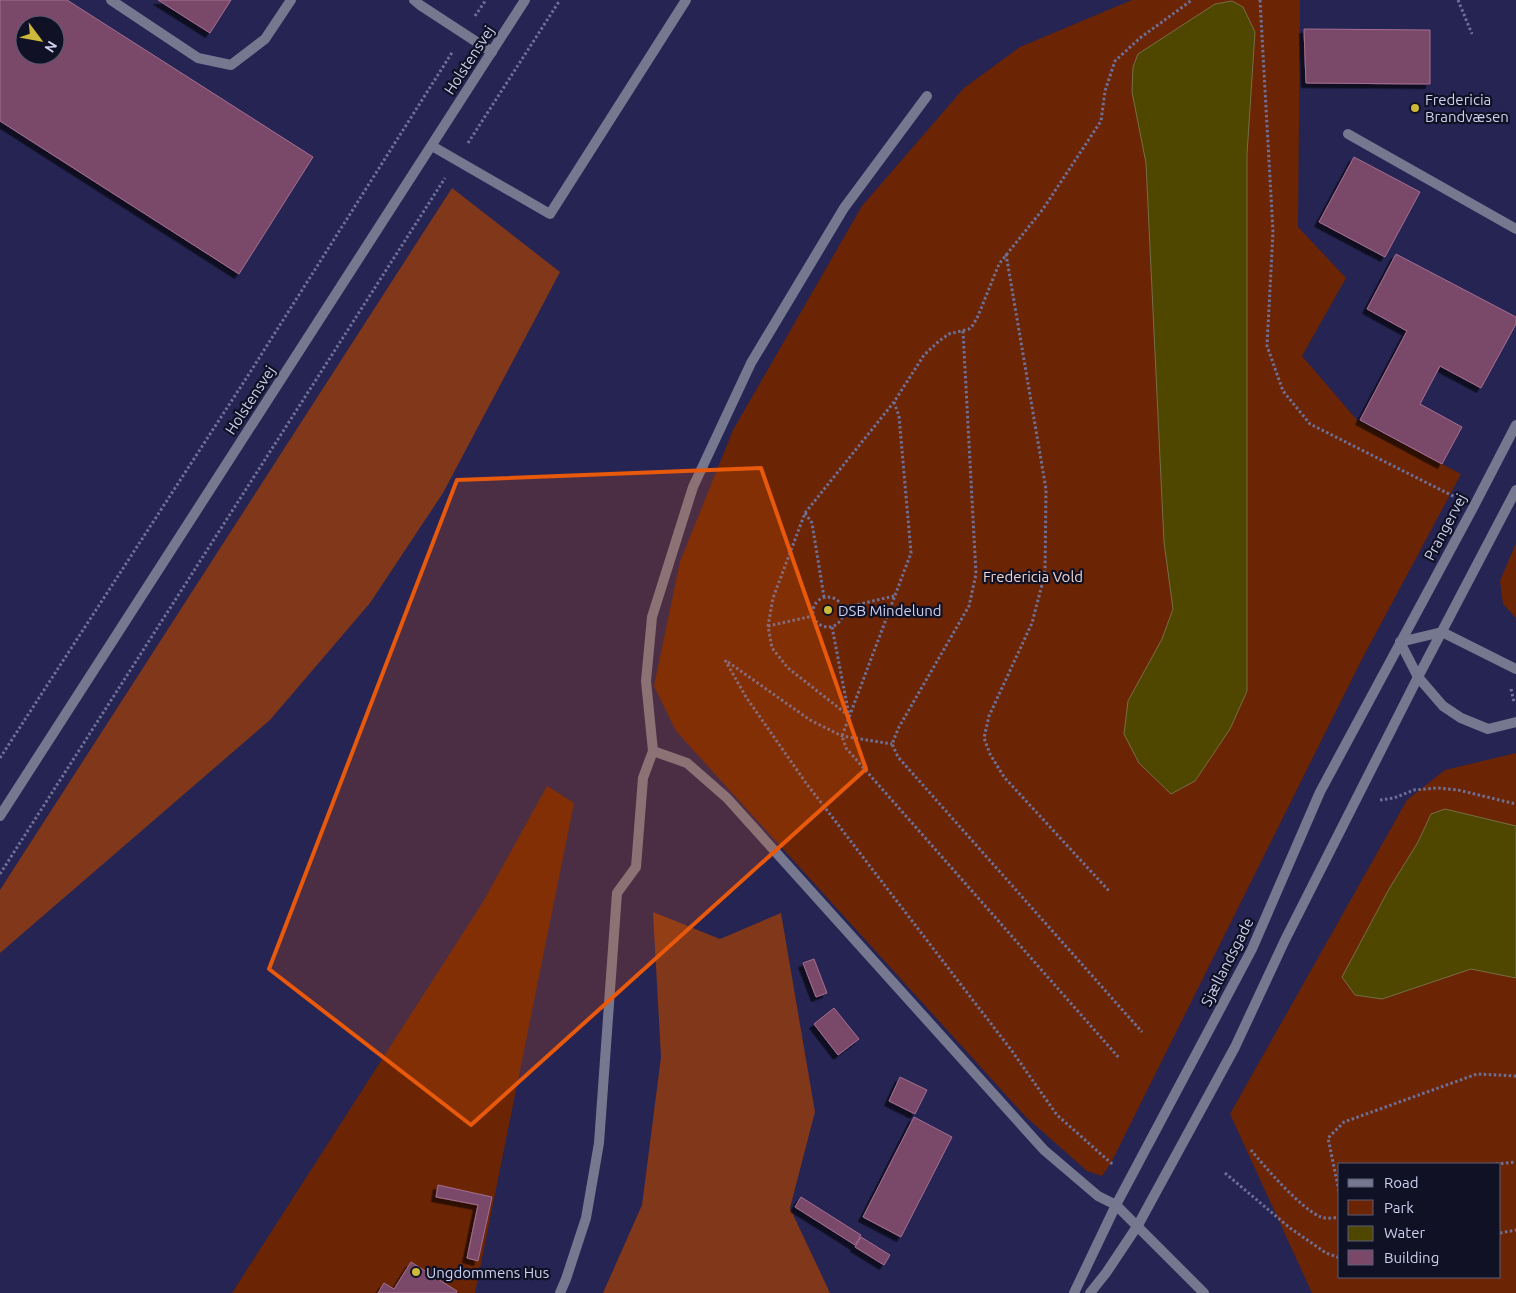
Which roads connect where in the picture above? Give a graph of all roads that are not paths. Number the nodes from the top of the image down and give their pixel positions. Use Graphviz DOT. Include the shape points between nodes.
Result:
graph roads {
  1 [pos="111,0"];
  2 [pos="291,0"];
  3 [pos="414,0"];
  4 [pos="525,0"];
  5 [pos="686,0"];
  6 [pos="492,52"];
  7 [pos="927,96"];
  8 [pos="1348,134"];
  9 [pos="432,146"];
  10 [pos="1516,229"];
  11 [pos="1516,425"];
  12 [pos="1516,490"];
  13 [pos="1442,632"];
  14 [pos="1400,642"];
  15 [pos="1516,669"];
  16 [pos="1418,677"];
  17 [pos="1516,722"];
  18 [pos="653,751"];
  19 [pos="0,816"];
  20 [pos="1116,1205"];
  21 [pos="1138,1225"];
  22 [pos="560,1293"];
  23 [pos="1074,1293"];
  24 [pos="1090,1293"];
  25 [pos="1204,1293"];
  1 -- 2 [label="street" via="198,58 231,65 265,39"];
  3 -- 6 [label="street"];
  4 -- 6 [label="street, Holstensvej"];
  5 -- 9 [label="street" via="550,214"];
  6 -- 9 [label="street, Holstensvej"];
  7 -- 18 [label="street" via="844,208 751,363 693,486 652,618 646,681"];
  8 -- 10 [label="street"];
  9 -- 19 [label="street, Holstensvej"];
  11 -- 14 [label="street, Prangervej"];
  12 -- 13 [label="street"];
  13 -- 14 [label="street"];
  13 -- 15 [label="street"];
  13 -- 16 [label="street"];
  14 -- 16 [label="street"];
  14 -- 20 [label="street, Sjællandsgade" via="1320,792 1252,949"];
  16 -- 17 [label="street" via="1443,706 1461,718 1488,729"];
  16 -- 21 [label="street" via="1235,1047"];
  18 -- 20 [label="street" via="687,764 727,798 1044,1150 1098,1196"];
  18 -- 22 [label="street" via="642,778 636,867 618,894 598,1152 586,1218"];
  20 -- 21 [label="street"];
  20 -- 23 [label="street, Sjællandsgade"];
  21 -- 24 [label="street"];
  21 -- 25 [label="street"];
}
